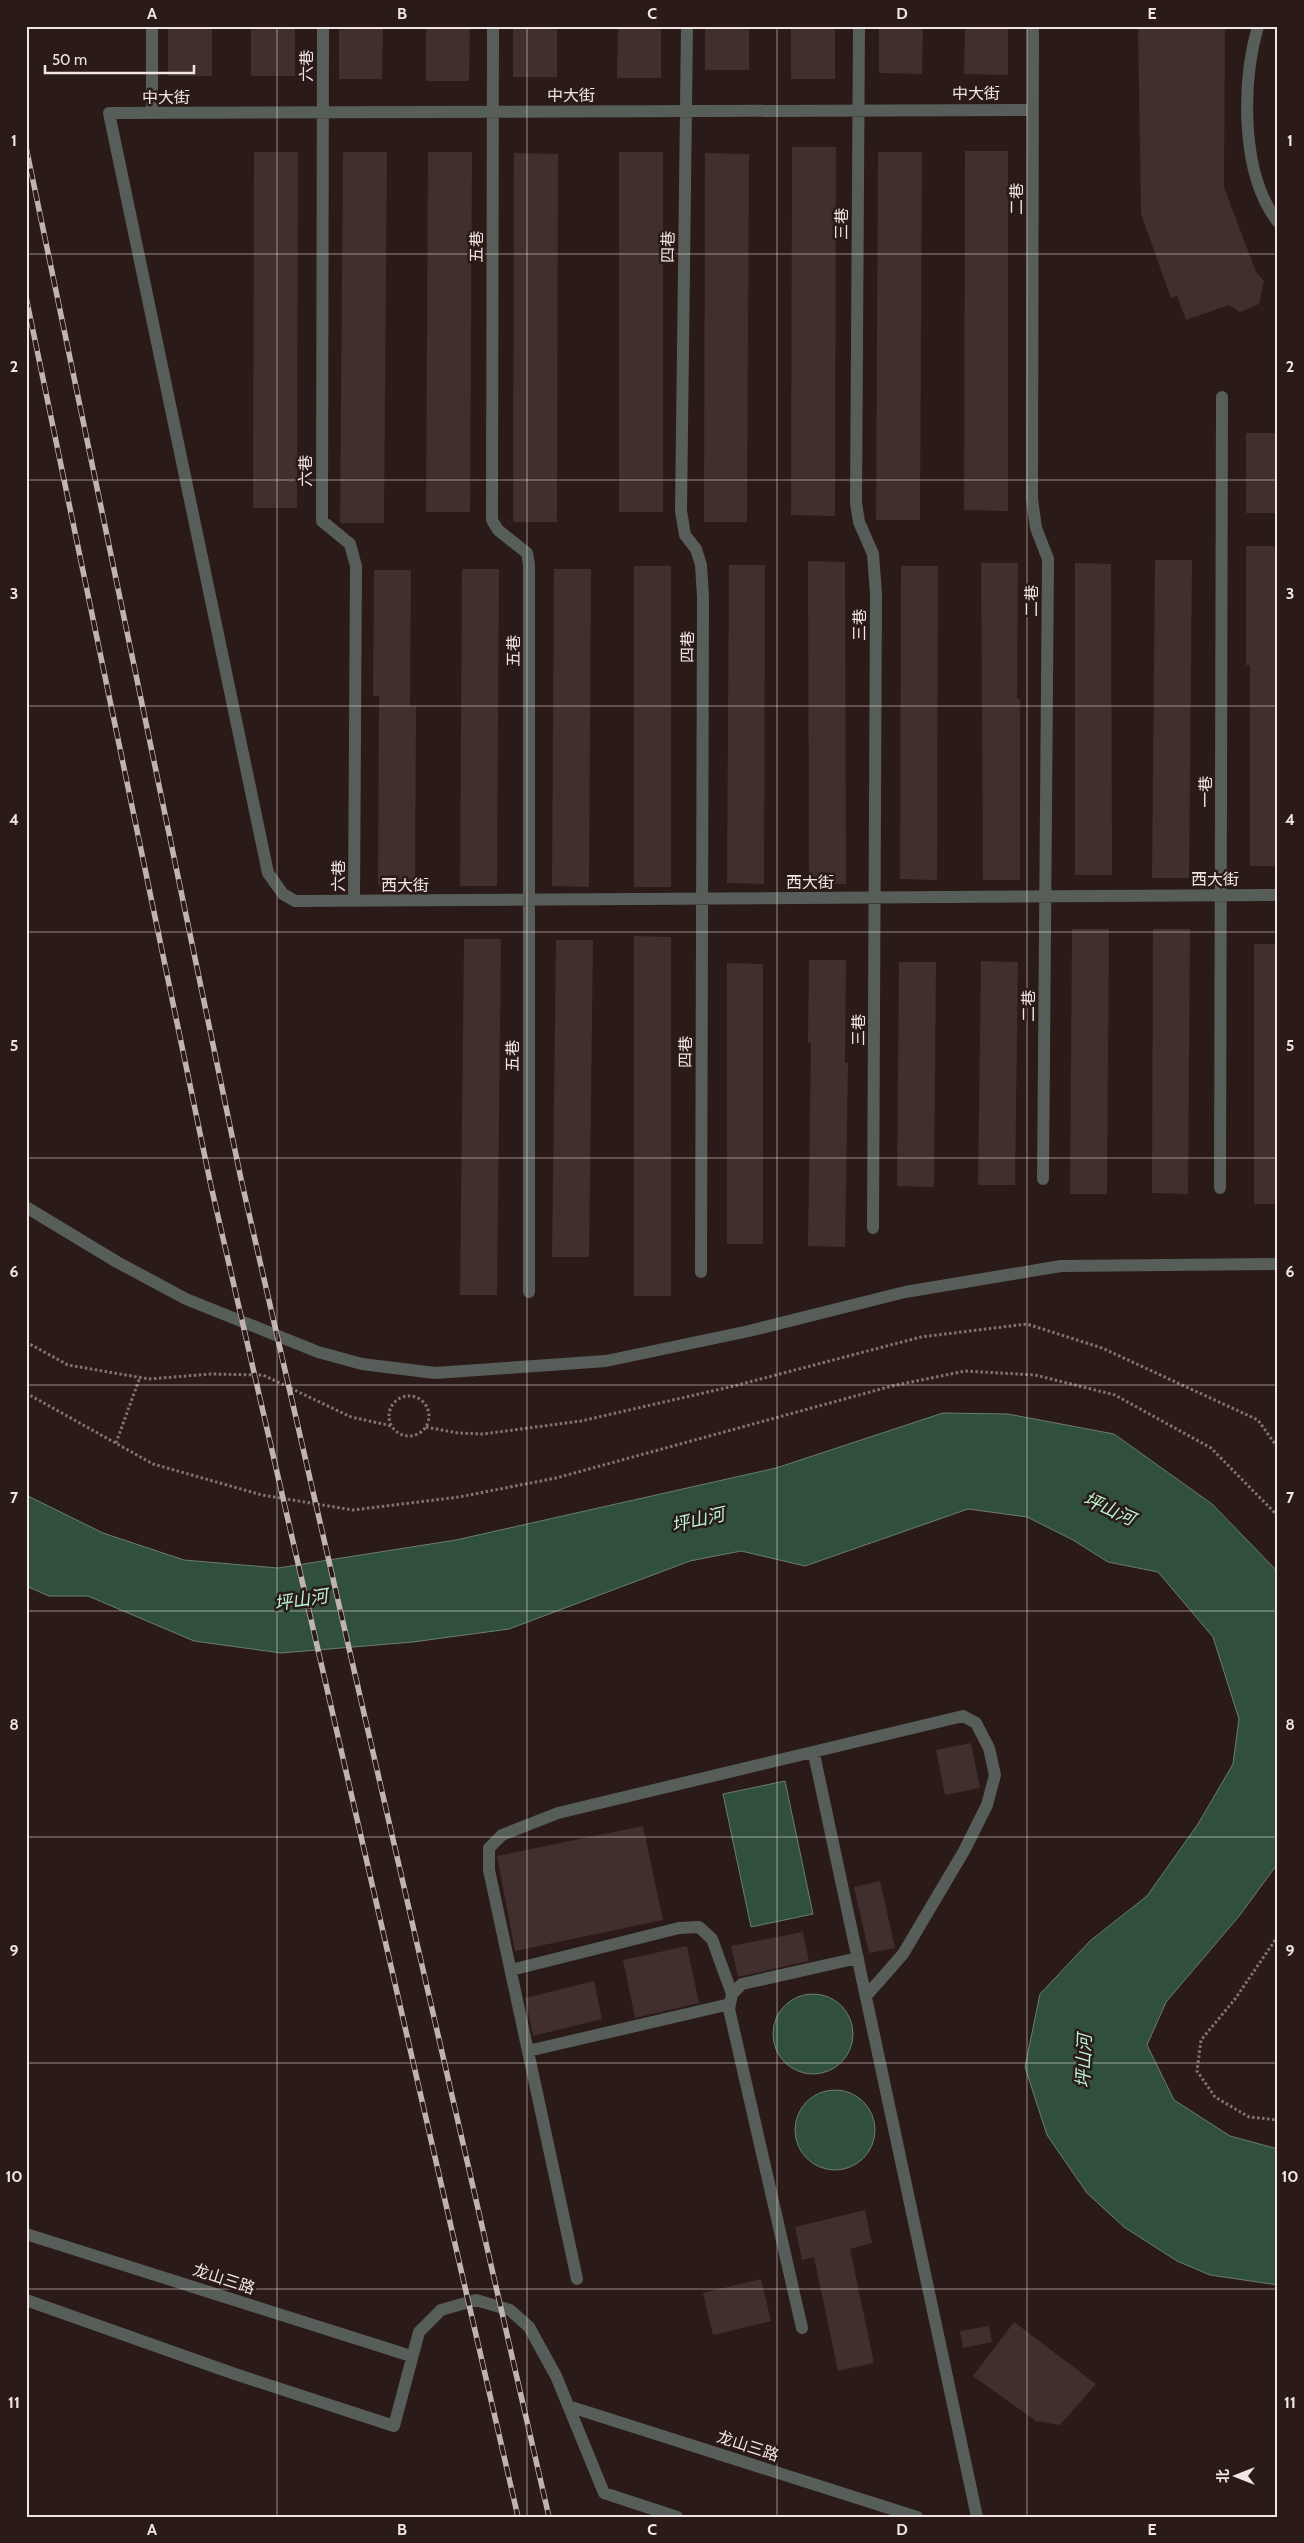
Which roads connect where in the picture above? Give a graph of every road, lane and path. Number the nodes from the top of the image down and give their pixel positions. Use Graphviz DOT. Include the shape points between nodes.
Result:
graph roads {
  1 [pos="152,26"];
  2 [pos="323,26"];
  3 [pos="493,26"];
  4 [pos="687,26"];
  5 [pos="859,26"];
  6 [pos="1033,26"];
  7 [pos="1258,26"];
  8 [pos="859,110"];
  9 [pos="1033,110"];
  10 [pos="686,111"];
  11 [pos="323,112"];
  12 [pos="493,112"];
  13 [pos="109,113"];
  14 [pos="152,113"];
  15 [pos="1278,222"];
  16 [pos="1222,397"];
  17 [pos="1278,895"];
  18 [pos="1221,896"];
  19 [pos="1045,897"];
  20 [pos="875,898"];
  21 [pos="702,899"];
  22 [pos="529,900"];
  23 [pos="348,901"];
  24 [pos="1043,1180"];
  25 [pos="1220,1188"];
  26 [pos="26,1207"];
  27 [pos="873,1228"];
  28 [pos="1278,1264"];
  29 [pos="701,1272"];
  30 [pos="528,1292"];
  31 [pos="26,1342"];
  32 [pos="140,1377"];
  33 [pos="26,1393"];
  34 [pos="392,1426"];
  35 [pos="426,1427"];
  36 [pos="116,1443"];
  37 [pos="1278,1448"];
  38 [pos="1278,1516"];
  39 [pos="814,1754"];
  40 [pos="1278,1936"];
  41 [pos="858,1958"];
  42 [pos="511,1970"];
  43 [pos="866,1996"];
  44 [pos="731,1999"];
  45 [pos="528,2051"];
  46 [pos="1278,2120"];
  47 [pos="26,2234"];
  48 [pos="577,2279"];
  49 [pos="26,2300"];
  50 [pos="802,2328"];
  51 [pos="411,2356"];
  52 [pos="568,2406"];
  53 [pos="677,2517"];
  54 [pos="917,2517"];
  55 [pos="977,2517"];
  1 -- 14 [label="street"];
  2 -- 11 [label="street, 六巷"];
  3 -- 12 [label="street, 五巷"];
  4 -- 10 [label="street, 四巷"];
  5 -- 8 [label="street, 三巷"];
  6 -- 9 [label="street, 二巷"];
  7 -- 15 [label="street" via="1248,75 1250,147 1257,180 1271,214"];
  8 -- 9 [label="street, 中大街"];
  8 -- 10 [label="street, 中大街"];
  8 -- 20 [label="street, 三巷" via="856,503 859,522 873,554 876,594"];
  9 -- 19 [label="street, 二巷" via="1032,499 1036,528 1048,559"];
  10 -- 12 [label="street, 中大街"];
  10 -- 21 [label="street, 四巷" via="681,511 684,535 696,549 702,581"];
  11 -- 12 [label="street, 中大街"];
  11 -- 14 [label="street, 中大街"];
  11 -- 23 [label="street, 六巷" via="322,521 350,544 356,566"];
  12 -- 22 [label="street, 五巷" via="492,520 498,530 527,553 529,565"];
  13 -- 14 [label="street, 中大街"];
  13 -- 23 [label="street, 西大街" via="268,873 283,894 295,901"];
  16 -- 18 [label="street, 一巷"];
  17 -- 18 [label="street, 西大街"];
  18 -- 19 [label="street, 西大街"];
  18 -- 25 [label="street, 一巷"];
  19 -- 20 [label="street, 西大街"];
  19 -- 24 [label="street, 二巷"];
  20 -- 21 [label="street, 西大街"];
  20 -- 27 [label="street, 三巷"];
  21 -- 22 [label="street, 西大街"];
  21 -- 29 [label="street, 四巷"];
  22 -- 23 [label="street, 西大街"];
  22 -- 30 [label="street, 五巷"];
  26 -- 28 [label="street" via="117,1262 204,1306 318,1352 362,1364 435,1373 606,1361 749,1332 905,1292 1061,1266"];
  31 -- 32 [label="path" via="68,1365"];
  32 -- 34 [label="path" via="262,1375 351,1417"];
  32 -- 36 [label="path"];
  33 -- 36 [label="path"];
  34 -- 35 [label="path" via="408,1436 422,1432"];
  34 -- 35 [label="path" via="389,1414 394,1402 412,1396 418,1397 428,1407"];
  35 -- 37 [label="path" via="483,1434 581,1421 734,1386 921,1337 1027,1324 1102,1348 1258,1420"];
  36 -- 38 [label="path" via="154,1464 253,1492 353,1510 459,1498 556,1478 892,1386 965,1371 1035,1375 1115,1395 1211,1448"];
  39 -- 41 [label="street"];
  39 -- 42 [label="street" via="558,1813 502,1835 490,1848 490,1870"];
  39 -- 43 [label="street" via="963,1716 976,1723 989,1748 994,1775 987,1805 903,1954"];
  40 -- 46 [label="path" via="1202,2040 1196,2071 1215,2097 1249,2117"];
  41 -- 43 [label="street"];
  41 -- 44 [label="street" via="742,1984"];
  42 -- 44 [label="street" via="679,1928 699,1927 712,1939"];
  42 -- 45 [label="street"];
  43 -- 55 [label="street"];
  44 -- 45 [label="street"];
  44 -- 50 [label="street" via="729,2009"];
  45 -- 48 [label="street"];
  47 -- 51 [label="street, 龙山三路"];
  49 -- 51 [label="street" via="394,2426"];
  51 -- 52 [label="street" via="419,2332 441,2310 476,2300 510,2310 529,2327 556,2376"];
  52 -- 53 [label="street" via="604,2493"];
  52 -- 54 [label="street, 龙山三路"];
}
